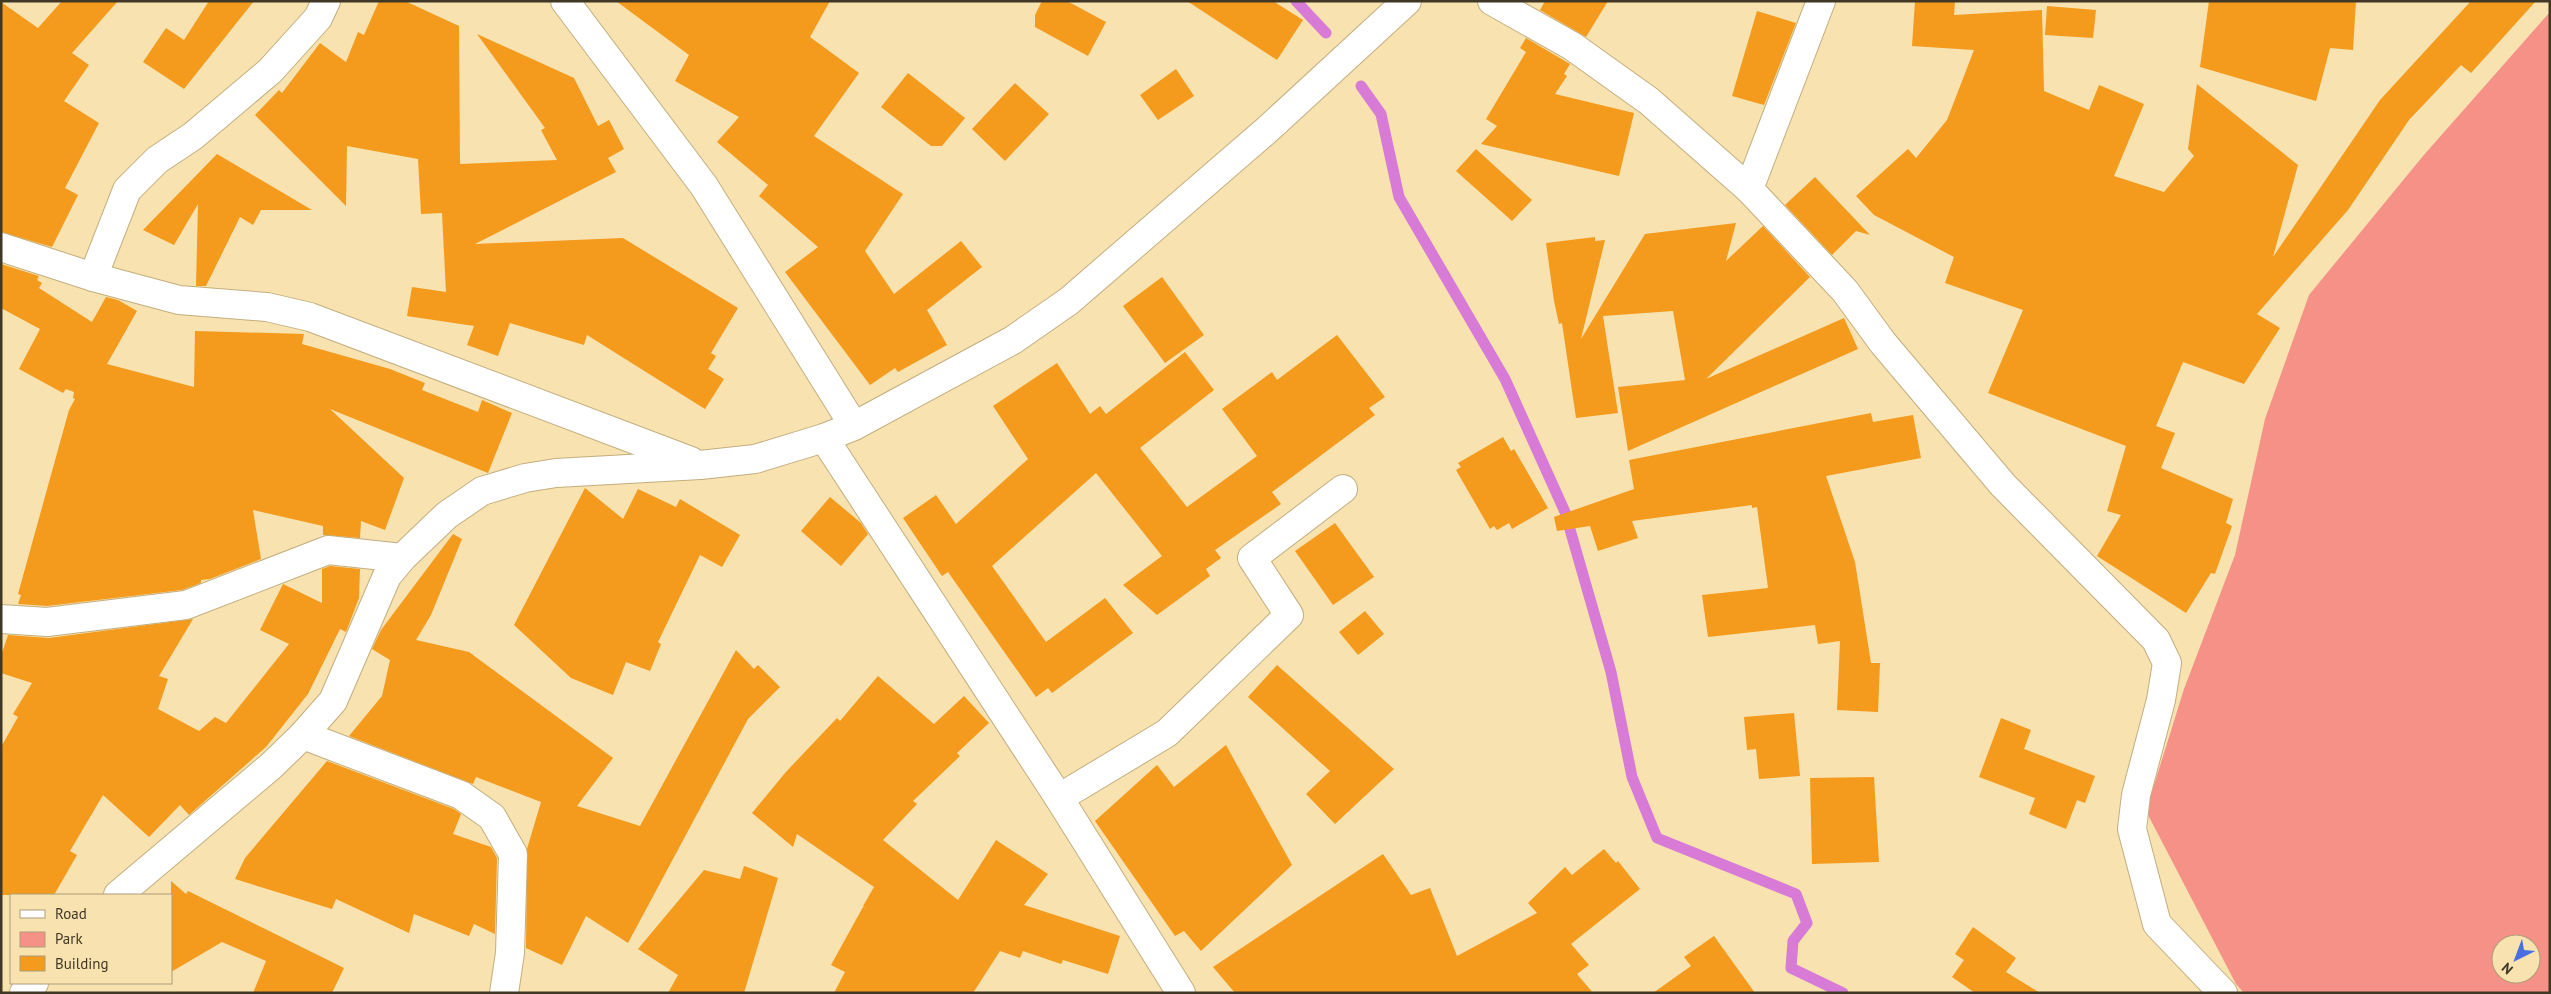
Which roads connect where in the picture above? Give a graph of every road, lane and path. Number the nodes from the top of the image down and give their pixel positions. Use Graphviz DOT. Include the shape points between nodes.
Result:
graph roads {
  1 [pos="326,1"];
  2 [pos="565,1"];
  3 [pos="1407,1"];
  4 [pos="1492,1"];
  5 [pos="1821,1"];
  6 [pos="1749,189"];
  7 [pos="1,247"];
  8 [pos="93,277"];
  9 [pos="854,426"];
  10 [pos="824,438"];
  11 [pos="700,465"];
  12 [pos="1343,489"];
  13 [pos="402,558"];
  14 [pos="1,618"];
  15 [pos="303,736"];
  16 [pos="1058,798"];
  17 [pos="119,894"];
  18 [pos="33,984"];
  19 [pos="24,993"];
  20 [pos="504,993"];
  21 [pos="1181,993"];
  22 [pos="2223,993"];
  1 -- 8 [label="street" via="318,18 270,71 193,136 157,160 127,190"];
  2 -- 9 [label="street" via="704,186"];
  3 -- 9 [label="street" via="1268,128 1069,301 1013,340"];
  4 -- 6 [label="street" via="1572,46 1650,101"];
  5 -- 6 [label="street"];
  6 -- 22 [label="street" via="1845,291 1883,343 2003,485 2156,640 2167,663 2162,700 2136,795 2132,829 2157,924"];
  7 -- 8 [label="street"];
  8 -- 11 [label="street" via="179,300 267,307 310,317"];
  9 -- 10 [label="street"];
  10 -- 11 [label="street" via="755,459"];
  10 -- 16 [label="street"];
  11 -- 13 [label="street" via="556,473 491,488 448,515"];
  12 -- 16 [label="street" via="1252,558 1289,615 1167,733"];
  13 -- 14 [label="street" via="328,550 186,605 47,622"];
  13 -- 15 [label="street" via="387,576 332,701"];
  15 -- 17 [label="street"];
  15 -- 20 [label="street" via="461,795 492,817 513,854 510,953"];
  16 -- 21 [label="street"];
  18 -- 19 [label="street"];
}
